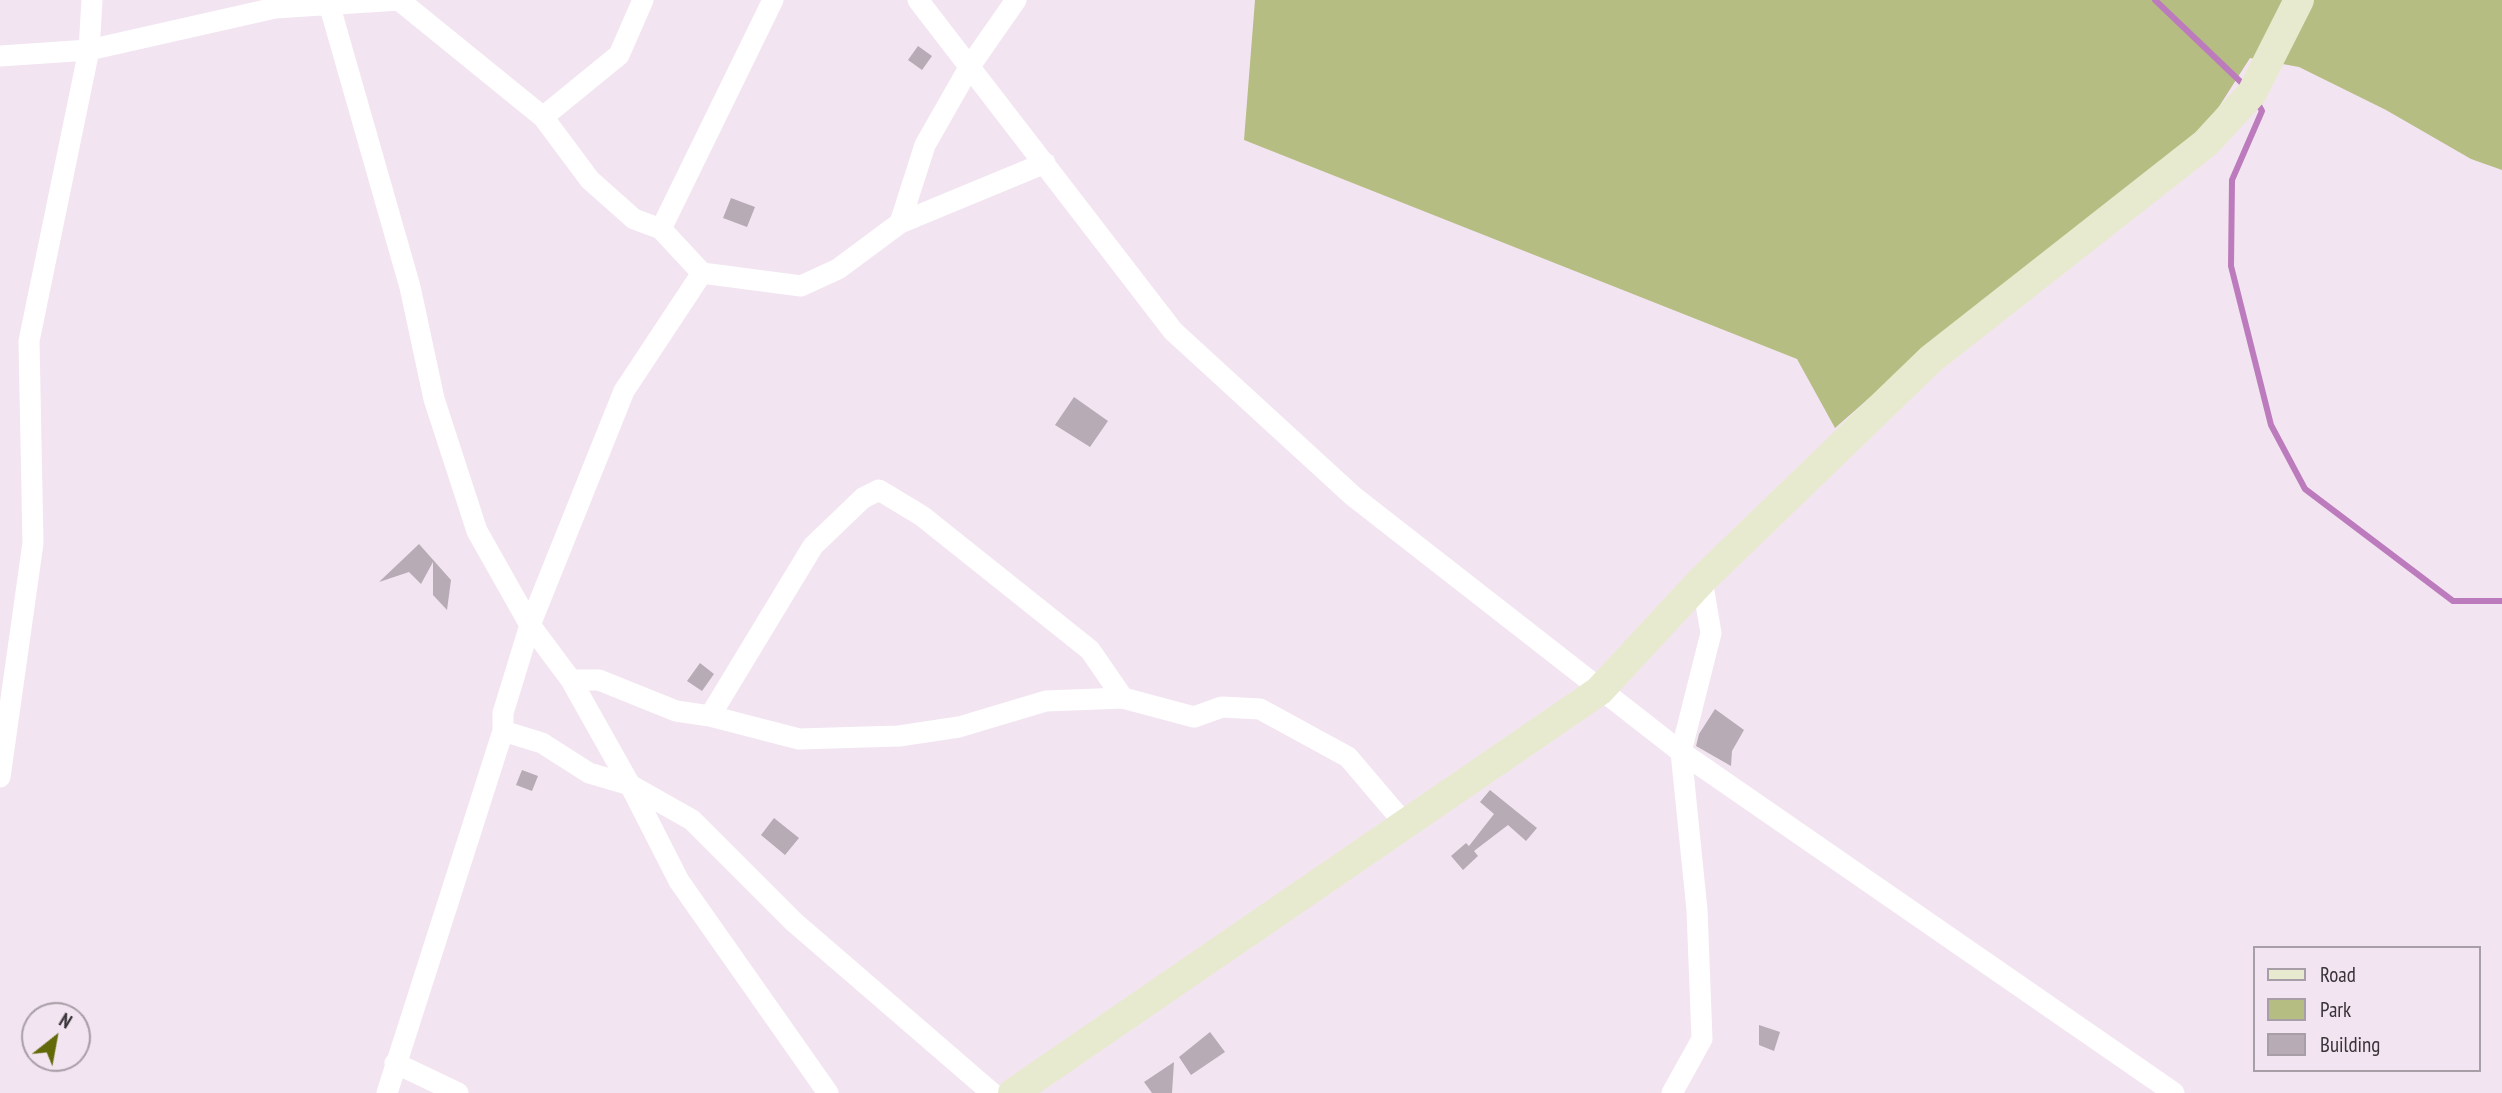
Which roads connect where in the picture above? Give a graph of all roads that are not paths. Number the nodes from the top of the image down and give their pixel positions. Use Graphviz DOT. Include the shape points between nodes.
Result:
graph roads {
  1 [pos="92,0"];
  2 [pos="399,0"];
  3 [pos="643,0"];
  4 [pos="773,0"];
  5 [pos="918,0"];
  6 [pos="1016,0"];
  7 [pos="2299,0"];
  8 [pos="329,2"];
  9 [pos="89,50"];
  10 [pos="0,56"];
  11 [pos="970,66"];
  12 [pos="543,117"];
  13 [pos="1045,163"];
  14 [pos="900,223"];
  15 [pos="661,229"];
  16 [pos="702,273"];
  17 [pos="1702,580"];
  18 [pos="530,625"];
  19 [pos="571,680"];
  20 [pos="1599,691"];
  21 [pos="1123,698"];
  22 [pos="710,716"];
  23 [pos="503,731"];
  24 [pos="1681,752"];
  25 [pos="0,777"];
  26 [pos="630,785"];
  27 [pos="1405,824"];
  28 [pos="395,1063"];
  29 [pos="387,1093"];
  30 [pos="458,1093"];
  31 [pos="828,1093"];
  32 [pos="992,1093"];
  33 [pos="1013,1093"];
  34 [pos="1672,1093"];
  35 [pos="2174,1093"];
  1 -- 9 [label="street"];
  2 -- 8 [label="street"];
  2 -- 12 [label="street"];
  3 -- 12 [label="street" via="619,55"];
  4 -- 15 [label="street"];
  5 -- 11 [label="street"];
  6 -- 11 [label="street"];
  7 -- 17 [label="main road" via="2252,93 2206,143 1931,359"];
  8 -- 9 [label="street" via="275,8"];
  8 -- 18 [label="street" via="410,287 435,399 477,531"];
  9 -- 10 [label="street"];
  9 -- 25 [label="street" via="29,341 33,543"];
  11 -- 13 [label="street"];
  11 -- 14 [label="street" via="925,145"];
  12 -- 15 [label="street" via="590,180 634,219"];
  13 -- 14 [label="street"];
  13 -- 20 [label="street" via="1173,331 1353,496"];
  14 -- 16 [label="street" via="838,268 801,286"];
  15 -- 16 [label="street"];
  16 -- 18 [label="street" via="624,391"];
  17 -- 20 [label="main road"];
  17 -- 24 [label="street" via="1711,633"];
  18 -- 19 [label="street"];
  18 -- 23 [label="street" via="503,713"];
  19 -- 22 [label="street" via="599,680 676,711"];
  19 -- 26 [label="street"];
  20 -- 24 [label="street"];
  20 -- 27 [label="main road"];
  21 -- 22 [label="street" via="1046,701 959,727 899,736 799,739"];
  21 -- 22 [label="street" via="1090,650 922,516 879,490 863,498 813,546"];
  21 -- 27 [label="street" via="1194,717 1222,707 1260,709 1348,757"];
  23 -- 26 [label="street" via="542,743 589,773"];
  23 -- 28 [label="street"];
  24 -- 34 [label="street" via="1697,910 1702,1039"];
  24 -- 35 [label="street"];
  26 -- 31 [label="street" via="679,881"];
  26 -- 32 [label="street" via="692,820 794,922"];
  27 -- 33 [label="main road"];
  28 -- 29 [label="street"];
  28 -- 30 [label="street"];
}
